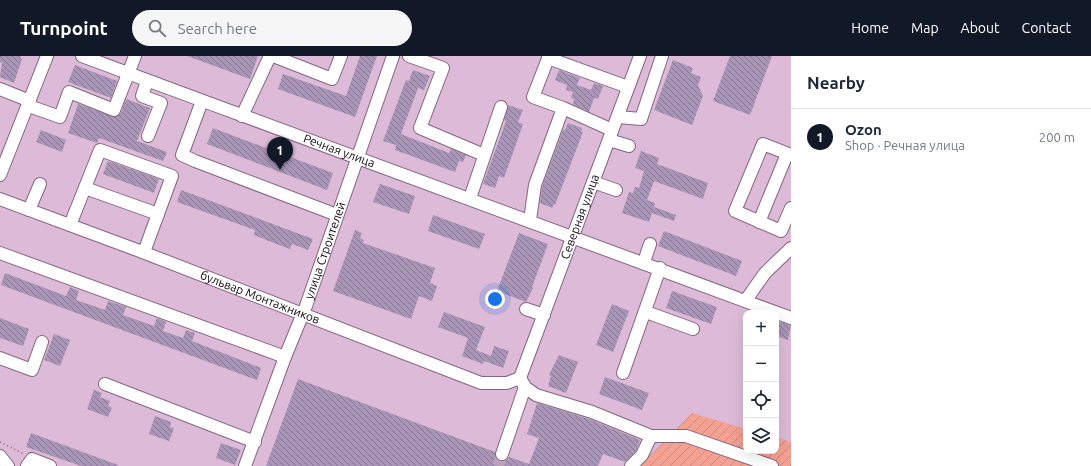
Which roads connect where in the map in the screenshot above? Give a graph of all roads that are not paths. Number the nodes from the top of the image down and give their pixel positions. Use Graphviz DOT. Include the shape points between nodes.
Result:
graph roads {
  1 [pos="47,56"];
  2 [pos="82,56"];
  3 [pos="135,56"];
  4 [pos="271,56"];
  5 [pos="341,56"];
  6 [pos="393,56"];
  7 [pos="409,56"];
  8 [pos="640,56"];
  9 [pos="662,56"];
  10 [pos="549,57"];
  11 [pos="128,73"];
  12 [pos="148,81"];
  13 [pos="628,87"];
  14 [pos="0,89"];
  15 [pos="202,101"];
  16 [pos="29,104"];
  17 [pos="501,107"];
  18 [pos="563,108"];
  19 [pos="242,116"];
  20 [pos="618,117"];
  21 [pos="611,135"];
  22 [pos="148,136"];
  23 [pos="629,146"];
  24 [pos="484,155"];
  25 [pos="789,155"];
  26 [pos="357,159"];
  27 [pos="0,175"];
  28 [pos="593,182"];
  29 [pos="40,184"];
  30 [pos="85,188"];
  31 [pos="616,190"];
  32 [pos="470,198"];
  33 [pos="0,199"];
  34 [pos="791,208"];
  35 [pos="29,210"];
  36 [pos="158,214"];
  37 [pos="337,215"];
  38 [pos="530,220"];
  39 [pos="759,222"];
  40 [pos="70,225"];
  41 [pos="574,236"];
  42 [pos="650,244"];
  43 [pos="791,248"];
  44 [pos="144,252"];
  45 [pos="0,253"];
  46 [pos="644,262"];
  47 [pos="660,268"];
  48 [pos="746,300"];
  49 [pos="526,309"];
  50 [pos="646,312"];
  51 [pos="302,314"];
  52 [pos="544,315"];
  53 [pos="791,318"];
  54 [pos="693,329"];
  55 [pos="42,342"];
  56 [pos="285,357"];
  57 [pos="0,358"];
  58 [pos="623,373"];
  59 [pos="523,382"];
  60 [pos="105,384"];
  61 [pos="651,436"];
  62 [pos="255,442"];
  63 [pos="502,454"];
  64 [pos="0,456"];
  65 [pos="30,462"];
  66 [pos="8,466"];
  67 [pos="50,466"];
  68 [pos="245,466"];
  69 [pos="631,466"];
  70 [pos="772,466"];
  1 -- 16 [label="street"];
  2 -- 11 [label="street, Речная улица"];
  3 -- 11 [label="street"];
  4 -- 5 [label="street" via="332,79"];
  4 -- 19 [label="street"];
  6 -- 26 [label="street, улица Строителей"];
  7 -- 24 [label="street" via="443,68 420,128"];
  8 -- 13 [label="street, Северная улица"];
  9 -- 20 [label="street" via="641,119"];
  10 -- 13 [label="street"];
  10 -- 18 [label="street" via="533,97"];
  11 -- 12 [label="street, Речная улица"];
  11 -- 16 [label="street" via="114,110 69,92 60,117"];
  12 -- 15 [label="street, Речная улица"];
  12 -- 22 [label="street" via="142,96 161,103"];
  13 -- 20 [label="street, Северная улица"];
  14 -- 16 [label="street"];
  15 -- 19 [label="street, Речная улица"];
  15 -- 37 [label="street" via="182,155"];
  16 -- 27 [label="street"];
  17 -- 24 [label="street"];
  18 -- 21 [label="street"];
  18 -- 38 [label="street" via="535,185"];
  19 -- 26 [label="street, Речная улица"];
  20 -- 21 [label="street, Северная улица"];
  21 -- 23 [label="street"];
  21 -- 28 [label="street, Северная улица"];
  24 -- 32 [label="street"];
  25 -- 39 [label="street"];
  25 -- 39 [label="street" via="763,144 735,211"];
  26 -- 32 [label="street, Речная улица"];
  26 -- 37 [label="street, улица Строителей"];
  28 -- 31 [label="street"];
  28 -- 41 [label="street, Северная улица"];
  29 -- 35 [label="street"];
  30 -- 36 [label="street"];
  30 -- 36 [label="street" via="100,150 172,176"];
  30 -- 40 [label="street"];
  32 -- 38 [label="street, Речная улица"];
  33 -- 35 [label="street, бульвар Монтажников"];
  34 -- 39 [label="street" via="781,231"];
  35 -- 40 [label="street, бульвар Монтажников"];
  36 -- 44 [label="street"];
  37 -- 51 [label="street, улица Строителей"];
  38 -- 41 [label="street, Речная улица"];
  40 -- 44 [label="street, бульвар Монтажников"];
  41 -- 46 [label="street, Речная улица"];
  41 -- 52 [label="street, Северная улица"];
  42 -- 46 [label="street"];
  43 -- 48 [label="street" via="766,273"];
  44 -- 51 [label="street, бульвар Монтажников"];
  45 -- 56 [label="street"];
  46 -- 47 [label="street, Речная улица"];
  47 -- 48 [label="street, Речная улица"];
  47 -- 50 [label="street"];
  48 -- 53 [label="street, Речная улица"];
  49 -- 52 [label="street"];
  50 -- 54 [label="street"];
  50 -- 58 [label="street"];
  51 -- 56 [label="street, улица Строителей"];
  51 -- 59 [label="street, бульвар Монтажников" via="481,382"];
  52 -- 59 [label="street, Северная улица"];
  55 -- 57 [label="street" via="32,370"];
  56 -- 62 [label="street, улица Строителей"];
  59 -- 61 [label="street" via="536,395 592,412"];
  59 -- 63 [label="street, Северная улица"];
  60 -- 62 [label="street"];
  61 -- 69 [label="street" via="642,455"];
  61 -- 70 [label="street" via="686,436"];
  62 -- 68 [label="street, улица Строителей"];
  64 -- 66 [label="street"];
  65 -- 67 [label="street"];
}
